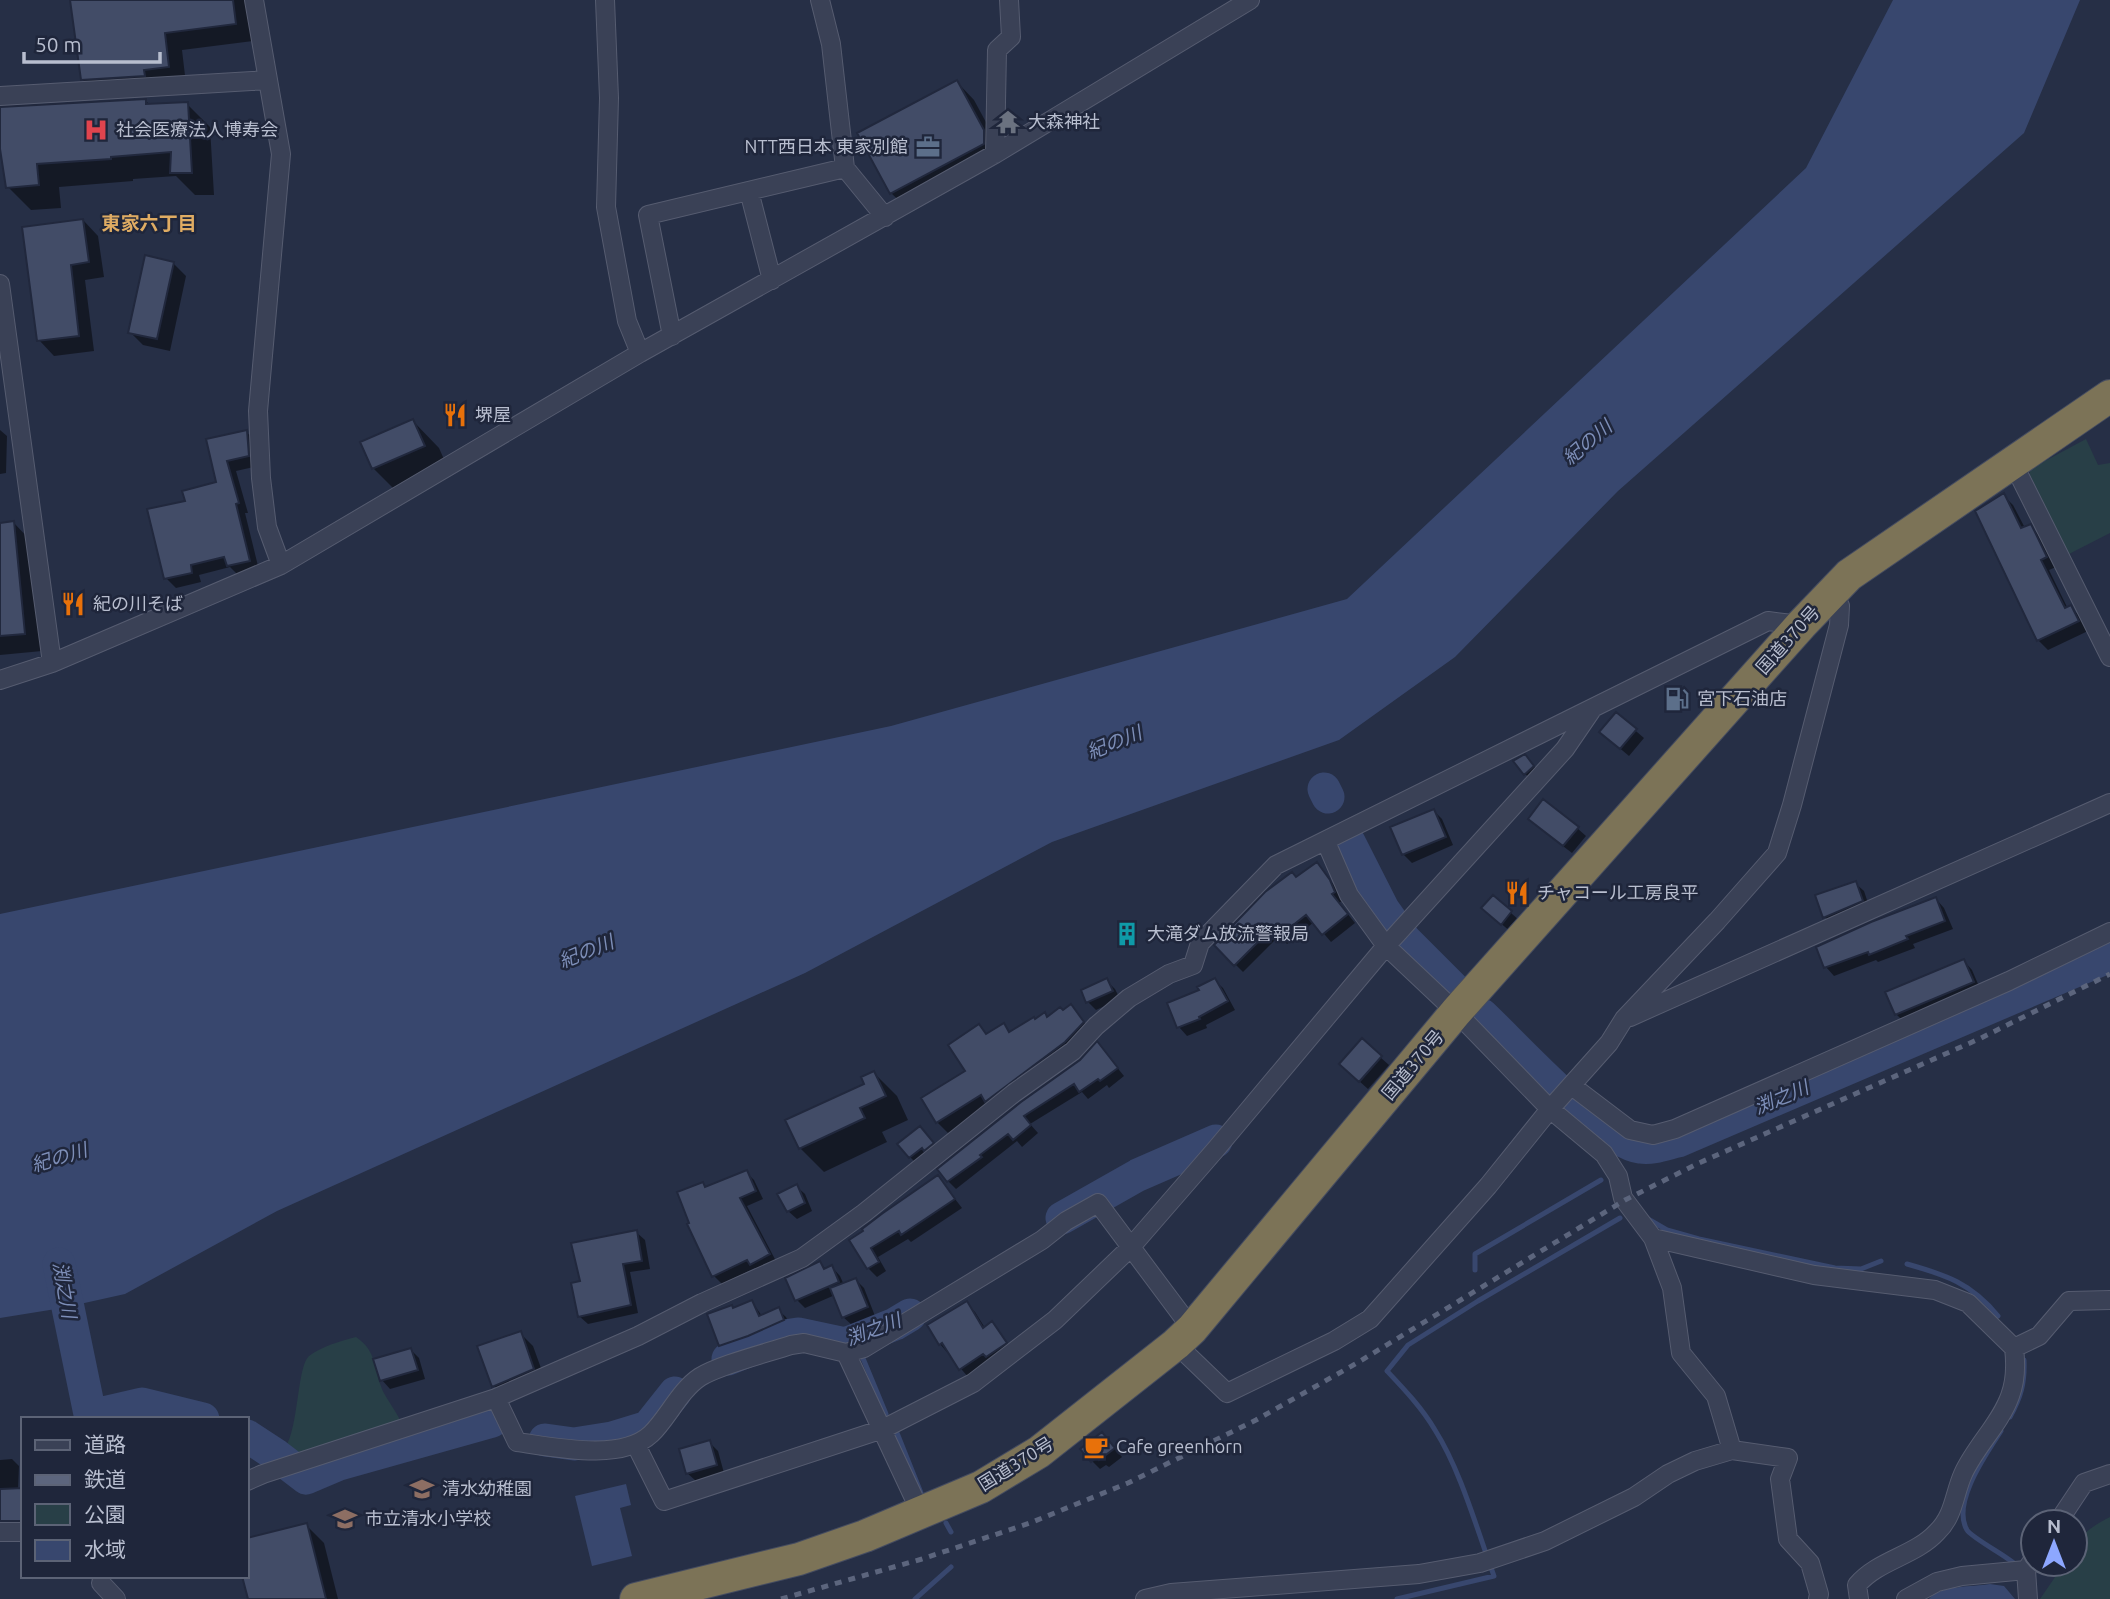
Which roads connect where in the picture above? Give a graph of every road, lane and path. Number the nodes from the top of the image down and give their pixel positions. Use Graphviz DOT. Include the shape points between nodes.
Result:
graph roads {
  1 [pos="254,0"];
  2 [pos="605,0"];
  3 [pos="820,0"];
  4 [pos="1009,0"];
  5 [pos="1250,0"];
  6 [pos="267,80"];
  7 [pos="0,96"];
  8 [pos="995,154"];
  9 [pos="845,168"];
  10 [pos="749,191"];
  11 [pos="885,216"];
  12 [pos="772,280"];
  13 [pos="0,284"];
  14 [pos="672,335"];
  15 [pos="640,353"];
  16 [pos="2110,396"];
  17 [pos="2012,461"];
  18 [pos="281,565"];
  19 [pos="1828,597"];
  20 [pos="1801,625"];
  21 [pos="2110,657"];
  22 [pos="52,663"];
  23 [pos="0,680"];
  24 [pos="1592,709"];
  25 [pos="2110,803"];
  26 [pos="1326,842"];
  27 [pos="2110,932"];
  28 [pos="1390,942"];
  29 [pos="1456,1013"];
  30 [pos="1624,1019"];
  31 [pos="1562,1097"];
  32 [pos="1653,1238"];
  33 [pos="1130,1248"];
  34 [pos="2110,1300"];
  35 [pos="1184,1337"];
  36 [pos="2014,1348"];
  37 [pos="846,1353"];
  38 [pos="496,1398"];
  39 [pos="883,1429"];
  40 [pos="636,1445"];
  41 [pos="1732,1450"];
  42 [pos="2110,1474"];
  43 [pos="248,1481"];
  44 [pos="2067,1508"];
  45 [pos="921,1513"];
  46 [pos="0,1532"];
  47 [pos="21,1532"];
  48 [pos="2019,1567"];
  49 [pos="2029,1578"];
  50 [pos="636,1599"];
  51 [pos="1144,1599"];
  52 [pos="1818,1599"];
  53 [pos="1859,1599"];
  54 [pos="1906,1599"];
  55 [pos="2028,1599"];
  1 -- 6 [label="street"];
  2 -- 15 [label="street" via="609,97 606,207 627,321"];
  3 -- 9 [label="street" via="831,44"];
  4 -- 8 [label="street" via="1011,37 997,50"];
  5 -- 8 [label="street"];
  6 -- 7 [label="street"];
  6 -- 18 [label="street" via="281,161 258,411 267,527"];
  8 -- 11 [label="street"];
  9 -- 10 [label="street"];
  9 -- 11 [label="street"];
  10 -- 12 [label="street"];
  10 -- 14 [label="street" via="648,215"];
  11 -- 12 [label="street"];
  12 -- 14 [label="street"];
  13 -- 22 [label="street"];
  14 -- 15 [label="street"];
  15 -- 18 [label="street"];
  16 -- 17 [label="highway, 国道370号"];
  17 -- 19 [label="highway, 国道370号" via="1849,575"];
  17 -- 21 [label="street"];
  18 -- 22 [label="street"];
  19 -- 20 [label="highway, 国道370号"];
  19 -- 30 [label="street" via="1840,606 1839,625 1777,853"];
  20 -- 24 [label="street" via="1768,621"];
  20 -- 29 [label="highway, 国道370号"];
  22 -- 23 [label="street"];
  24 -- 26 [label="street"];
  24 -- 28 [label="street" via="1565,749"];
  25 -- 30 [label="street"];
  26 -- 28 [label="street" via="1349,895"];
  26 -- 38 [label="street" via="1276,865 1199,943 1193,965 1129,998 1073,1051 802,1258"];
  27 -- 31 [label="street" via="1675,1129 1653,1135 1630,1130"];
  28 -- 29 [label="street"];
  28 -- 33 [label="street"];
  29 -- 31 [label="street"];
  29 -- 35 [label="highway, 国道370号"];
  30 -- 31 [label="street"];
  31 -- 32 [label="street" via="1618,1175 1623,1198"];
  31 -- 35 [label="street" via="1370,1319 1227,1393"];
  32 -- 36 [label="street" via="1814,1275 1935,1290 1968,1303"];
  32 -- 41 [label="street" via="1672,1288 1681,1353 1716,1396"];
  33 -- 35 [label="street"];
  33 -- 37 [label="street" via="1098,1203 863,1348"];
  33 -- 39 [label="street" via="1055,1320 972,1383"];
  34 -- 36 [label="street" via="2069,1301 2039,1336"];
  35 -- 45 [label="highway, 国道370号" via="1039,1452 981,1487"];
  36 -- 53 [label="street" via="2010,1396 1962,1475 1949,1518 1923,1545 1866,1574 1857,1585"];
  37 -- 39 [label="street"];
  37 -- 40 [label="street" via="804,1343 791,1345 700,1377"];
  38 -- 40 [label="street" via="516,1442 604,1450"];
  38 -- 43 [label="street"];
  39 -- 40 [label="street" via="664,1501"];
  39 -- 45 [label="street"];
  41 -- 51 [label="street" via="1695,1461 1545,1541 1480,1563 1419,1574 1171,1592"];
  41 -- 52 [label="street" via="1788,1458 1780,1479 1788,1538 1810,1563"];
  42 -- 44 [label="street" via="2084,1483"];
  45 -- 50 [label="highway, 国道370号" via="799,1559"];
  46 -- 47 [label="street"];
  48 -- 54 [label="street" via="1937,1582"];
  49 -- 55 [label="street"];
}
